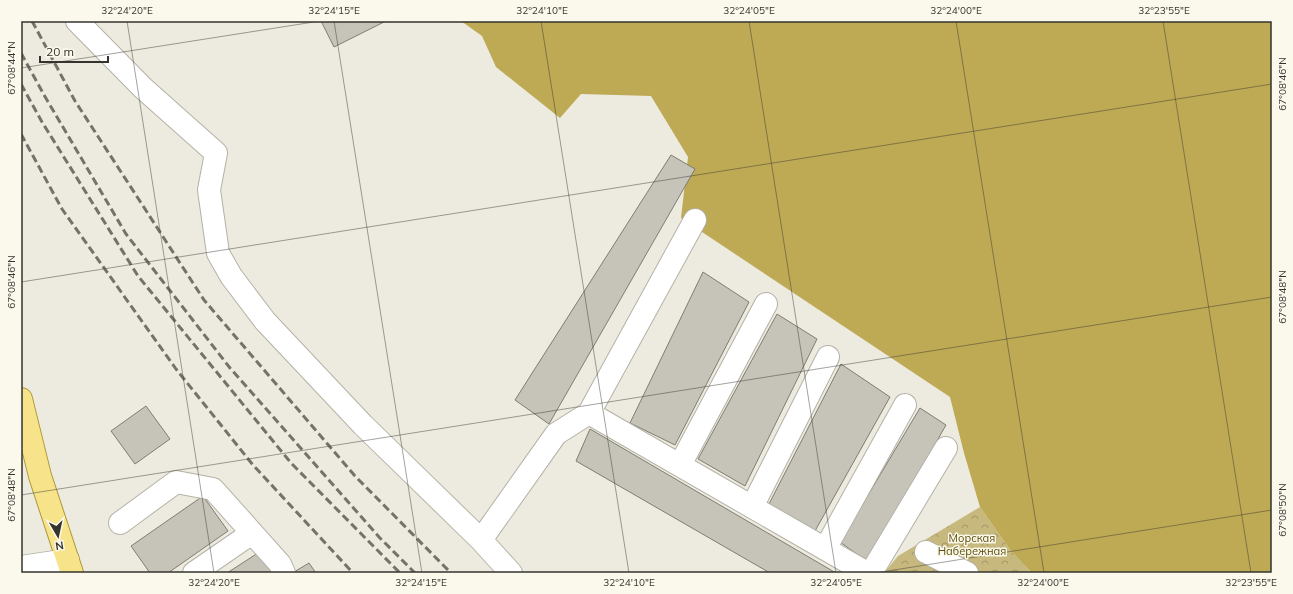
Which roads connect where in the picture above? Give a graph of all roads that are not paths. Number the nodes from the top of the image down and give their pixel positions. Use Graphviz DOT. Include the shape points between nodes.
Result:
graph roads {
  1 [pos="77,21"];
  2 [pos="695,220"];
  3 [pos="766,304"];
  4 [pos="828,357"];
  5 [pos="21,399"];
  6 [pos="905,405"];
  7 [pos="589,413"];
  8 [pos="946,448"];
  9 [pos="680,465"];
  10 [pos="752,507"];
  11 [pos="120,523"];
  12 [pos="252,533"];
  13 [pos="481,540"];
  14 [pos="825,549"];
  15 [pos="926,552"];
  16 [pos="70,566"];
  17 [pos="21,567"];
  18 [pos="194,573"];
  19 [pos="284,573"];
  20 [pos="512,573"];
  21 [pos="867,573"];
  22 [pos="871,573"];
  23 [pos="967,573"];
  1 -- 13 [label="street" via="143,88 216,153 209,190 218,253 231,276 264,321 364,425"];
  2 -- 7 [label="street"];
  3 -- 9 [label="street"];
  4 -- 10 [label="street"];
  5 -- 16 [label="main road" via="40,476"];
  6 -- 14 [label="street"];
  7 -- 9 [label="street"];
  7 -- 13 [label="street" via="556,434"];
  8 -- 22 [label="street"];
  9 -- 10 [label="street"];
  10 -- 14 [label="street"];
  11 -- 12 [label="street" via="176,482 213,489"];
  12 -- 18 [label="street"];
  12 -- 19 [label="street" via="280,564"];
  13 -- 20 [label="street"];
  14 -- 21 [label="street"];
  15 -- 23 [label="street"];
  16 -- 17 [label="street"];
}
